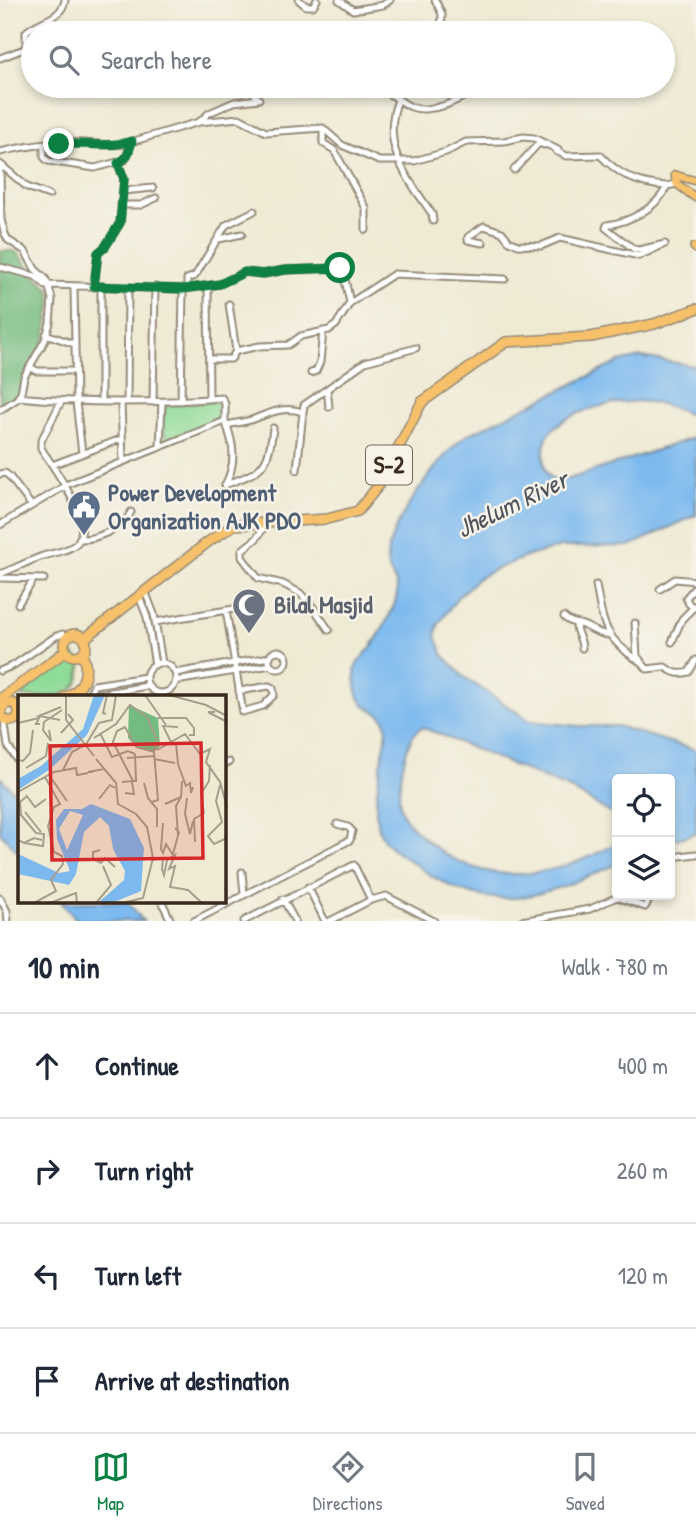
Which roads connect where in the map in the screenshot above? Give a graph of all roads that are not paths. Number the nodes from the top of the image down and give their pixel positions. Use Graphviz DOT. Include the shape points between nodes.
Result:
graph roads {
  1 [pos="65,0"];
  2 [pos="299,0"];
  3 [pos="315,0"];
  4 [pos="339,0"];
  5 [pos="390,0"];
  6 [pos="435,0"];
  7 [pos="41,21"];
  8 [pos="442,21"];
  9 [pos="21,50"];
  10 [pos="0,58"];
  11 [pos="258,98"];
  12 [pos="395,98"];
  13 [pos="463,98"];
  14 [pos="398,100"];
  15 [pos="199,122"];
  16 [pos="325,130"];
  17 [pos="132,141"];
  18 [pos="44,145"];
  19 [pos="0,152"];
  20 [pos="557,152"];
  21 [pos="400,161"];
  22 [pos="118,163"];
  23 [pos="0,166"];
  24 [pos="514,170"];
  25 [pos="696,181"];
  26 [pos="677,184"];
  27 [pos="667,186"];
  28 [pos="153,188"];
  29 [pos="123,191"];
  30 [pos="49,195"];
  31 [pos="156,198"];
  32 [pos="696,198"];
  33 [pos="121,205"];
  34 [pos="254,211"];
  35 [pos="433,221"];
  36 [pos="366,230"];
  37 [pos="242,234"];
  38 [pos="219,239"];
  39 [pos="483,243"];
  40 [pos="0,267"];
  41 [pos="505,279"];
  42 [pos="49,285"];
  43 [pos="97,286"];
  44 [pos="208,286"];
  45 [pos="155,287"];
  46 [pos="74,288"];
  47 [pos="128,288"];
  48 [pos="185,289"];
  49 [pos="51,294"];
  50 [pos="350,303"];
  51 [pos="229,304"];
  52 [pos="696,309"];
  53 [pos="323,331"];
  54 [pos="47,334"];
  55 [pos="74,344"];
  56 [pos="415,348"];
  57 [pos="236,351"];
  58 [pos="209,359"];
  59 [pos="30,367"];
  60 [pos="75,371"];
  61 [pos="311,373"];
  62 [pos="327,389"];
  63 [pos="18,397"];
  64 [pos="209,399"];
  65 [pos="181,401"];
  66 [pos="61,402"];
  67 [pos="76,402"];
  68 [pos="101,402"];
  69 [pos="124,402"];
  70 [pos="153,402"];
  71 [pos="162,402"];
  72 [pos="330,407"];
  73 [pos="0,410"];
  74 [pos="303,412"];
  75 [pos="226,423"];
  76 [pos="273,428"];
  77 [pos="121,439"];
  78 [pos="160,446"];
  79 [pos="82,453"];
  80 [pos="123,461"];
  81 [pos="52,465"];
  82 [pos="297,471"];
  83 [pos="0,474"];
  84 [pos="66,485"];
  85 [pos="31,505"];
  86 [pos="131,512"];
  87 [pos="267,523"];
  88 [pos="0,525"];
  89 [pos="79,539"];
  90 [pos="0,576"];
  91 [pos="34,579"];
  92 [pos="44,579"];
  93 [pos="696,581"];
  94 [pos="596,585"];
  95 [pos="696,586"];
  96 [pos="660,590"];
  97 [pos="142,593"];
  98 [pos="18,604"];
  99 [pos="258,605"];
  100 [pos="695,607"];
  101 [pos="226,610"];
  102 [pos="564,617"];
  103 [pos="155,622"];
  104 [pos="635,623"];
  105 [pos="576,625"];
  106 [pos="329,630"];
  107 [pos="608,635"];
  108 [pos="68,637"];
  109 [pos="84,639"];
  110 [pos="672,642"];
  111 [pos="582,648"];
  112 [pos="66,651"];
  113 [pos="82,654"];
  114 [pos="270,657"];
  115 [pos="696,660"];
  116 [pos="235,663"];
  117 [pos="641,663"];
  118 [pos="158,664"];
  119 [pos="271,665"];
  120 [pos="0,671"];
  121 [pos="237,671"];
  122 [pos="146,677"];
  123 [pos="175,677"];
  124 [pos="148,686"];
  125 [pos="239,691"];
  126 [pos="70,695"];
  127 [pos="166,695"];
  128 [pos="18,707"];
  129 [pos="2,708"];
  130 [pos="18,716"];
  131 [pos="18,761"];
  132 [pos="337,824"];
  133 [pos="696,854"];
  134 [pos="675,857"];
  135 [pos="242,872"];
  136 [pos="308,887"];
  137 [pos="244,894"];
  138 [pos="0,898"];
  139 [pos="283,899"];
  140 [pos="612,899"];
  141 [pos="371,900"];
  142 [pos="625,900"];
  143 [pos="649,900"];
  144 [pos="163,904"];
  145 [pos="225,904"];
  146 [pos="226,904"];
  147 [pos="259,913"];
  148 [pos="8,921"];
  149 [pos="171,921"];
  150 [pos="194,921"];
  151 [pos="244,921"];
  152 [pos="263,921"];
  153 [pos="295,921"];
  154 [pos="328,921"];
  155 [pos="434,921"];
  156 [pos="521,921"];
  1 -- 7 [label="street" via="56,15"];
  2 -- 3 [label="street" via="306,6 313,6"];
  4 -- 5 [label="street" via="353,10"];
  6 -- 8 [label="street"];
  9 -- 10 [label="street"];
  11 -- 15 [label="street" via="233,102"];
  12 -- 14 [label="street"];
  13 -- 14 [label="street" via="430,109"];
  14 -- 21 [label="street" via="392,127"];
  15 -- 16 [label="street" via="239,118 266,132"];
  15 -- 17 [label="street"];
  16 -- 21 [label="street" via="342,145 379,161"];
  16 -- 36 [label="street" via="323,144 334,150 366,208"];
  17 -- 18 [label="street" via="113,146"];
  17 -- 22 [label="street" via="128,156"];
  18 -- 19 [label="street"];
  18 -- 22 [label="street" via="48,160 95,167"];
  20 -- 21 [label="street" via="534,138 523,137 466,142 446,152"];
  20 -- 24 [label="street" via="539,143"];
  20 -- 27 [label="street" via="600,155 631,180"];
  21 -- 35 [label="street"];
  22 -- 29 [label="street"];
  23 -- 30 [label="street" via="27,187"];
  23 -- 42 [label="street" via="5,234 25,251"];
  25 -- 26 [label="main road" via="675,175"];
  26 -- 27 [label="street"];
  26 -- 32 [label="main road"];
  27 -- 39 [label="street" via="645,211 606,228 634,249 665,244 647,254 632,255 560,238 541,246 518,245 502,232 484,226 468,237"];
  28 -- 29 [label="street"];
  29 -- 33 [label="street"];
  31 -- 33 [label="street" via="141,205"];
  33 -- 43 [label="street" via="120,223 95,260"];
  34 -- 38 [label="street" via="226,225"];
  37 -- 38 [label="street"];
  38 -- 48 [label="street" via="195,276 187,279"];
  40 -- 49 [label="street" via="35,276"];
  41 -- 50 [label="street" via="400,272"];
  42 -- 46 [label="street"];
  42 -- 49 [label="street"];
  43 -- 46 [label="street"];
  43 -- 47 [label="street"];
  43 -- 68 [label="street"];
  44 -- 48 [label="street"];
  44 -- 50 [label="street" via="245,272 340,268"];
  44 -- 58 [label="street"];
  45 -- 47 [label="street"];
  45 -- 48 [label="street"];
  45 -- 70 [label="street"];
  46 -- 55 [label="street"];
  47 -- 69 [label="street"];
  48 -- 65 [label="street"];
  49 -- 54 [label="street"];
  50 -- 53 [label="street" via="335,325"];
  51 -- 57 [label="street"];
  52 -- 87 [label="highway, S-2" via="654,324 592,337 506,342 422,402 379,485 358,510 327,520"];
  53 -- 57 [label="street" via="301,336 288,345"];
  53 -- 61 [label="street" via="320,362"];
  54 -- 55 [label="street"];
  54 -- 59 [label="street"];
  55 -- 60 [label="street"];
  56 -- 62 [label="street" via="365,362"];
  57 -- 58 [label="street" via="232,359"];
  58 -- 64 [label="street"];
  59 -- 60 [label="street"];
  59 -- 63 [label="street"];
  60 -- 67 [label="street"];
  62 -- 72 [label="street"];
  62 -- 74 [label="street" via="304,405"];
  63 -- 66 [label="street"];
  63 -- 73 [label="street"];
  64 -- 65 [label="street"];
  64 -- 75 [label="street" via="222,398"];
  65 -- 71 [label="street"];
  66 -- 67 [label="street"];
  66 -- 81 [label="street" via="41,441"];
  67 -- 68 [label="street"];
  67 -- 79 [label="street"];
  68 -- 69 [label="street"];
  69 -- 70 [label="street"];
  69 -- 77 [label="street"];
  70 -- 71 [label="street"];
  71 -- 78 [label="street"];
  74 -- 75 [label="street" via="281,409"];
  74 -- 82 [label="street"];
  75 -- 76 [label="street" via="234,447 225,485 260,468 270,455"];
  75 -- 78 [label="street"];
  77 -- 79 [label="street"];
  77 -- 80 [label="street"];
  78 -- 80 [label="street"];
  79 -- 81 [label="street"];
  80 -- 84 [label="street"];
  81 -- 84 [label="street"];
  83 -- 85 [label="street" via="9,476"];
  84 -- 85 [label="street"];
  84 -- 89 [label="street" via="80,520"];
  85 -- 88 [label="street"];
  86 -- 89 [label="street" via="125,522 89,540"];
  87 -- 97 [label="highway, S-2" via="234,525"];
  87 -- 106 [label="street" via="242,550 242,557 258,578 300,593"];
  89 -- 90 [label="street" via="68,549"];
  90 -- 91 [label="street"];
  91 -- 92 [label="street"];
  91 -- 98 [label="street"];
  93 -- 96 [label="street" via="675,579"];
  94 -- 107 [label="street"];
  95 -- 100 [label="street" via="686,598"];
  97 -- 103 [label="street"];
  97 -- 109 [label="highway, S-2"];
  97 -- 118 [label="street"];
  99 -- 101 [label="street"];
  100 -- 110 [label="street" via="682,619"];
  101 -- 103 [label="street"];
  101 -- 116 [label="street"];
  102 -- 105 [label="street"];
  103 -- 118 [label="street"];
  104 -- 117 [label="street"];
  105 -- 107 [label="street"];
  105 -- 111 [label="street"];
  107 -- 117 [label="street"];
  108 -- 109 [label="highway" via="75,634"];
  108 -- 112 [label="highway"];
  108 -- 120 [label="street" via="56,636"];
  109 -- 113 [label="highway"];
  112 -- 113 [label="highway"];
  112 -- 129 [label="highway" via="24,682"];
  113 -- 126 [label="highway" via="86,662 83,682"];
  114 -- 116 [label="street"];
  114 -- 119 [label="street"];
  114 -- 119 [label="street" via="279,652 286,658 281,668"];
  115 -- 117 [label="street" via="684,673 665,667 649,671"];
  116 -- 121 [label="street"];
  116 -- 123 [label="street"];
  118 -- 122 [label="street"];
  118 -- 123 [label="street" via="171,667"];
  119 -- 121 [label="street"];
  121 -- 123 [label="street"];
  121 -- 125 [label="street"];
  122 -- 124 [label="street"];
  122 -- 124 [label="street" via="94,685 92,691 93,695"];
  123 -- 127 [label="street"];
  124 -- 127 [label="street"];
  125 -- 125 [label="street" via="242,709 263,706 274,695 270,687"];
  128 -- 129 [label="highway" via="9,704"];
  129 -- 130 [label="highway" via="12,721"];
  129 -- 131 [label="street" via="8,746"];
  132 -- 137 [label="street" via="352,831 350,840"];
  133 -- 134 [label="street"];
  135 -- 137 [label="street"];
  136 -- 139 [label="street"];
  136 -- 141 [label="street" via="354,865"];
  136 -- 154 [label="street"];
  137 -- 146 [label="street"];
  138 -- 148 [label="street"];
  139 -- 147 [label="street"];
  139 -- 153 [label="street"];
  140 -- 156 [label="street" via="590,909"];
  141 -- 154 [label="street"];
  141 -- 155 [label="street" via="386,896"];
  142 -- 143 [label="street" via="645,907"];
  144 -- 149 [label="street"];
  145 -- 150 [label="street"];
  147 -- 151 [label="street"];
  147 -- 152 [label="street"];
}
